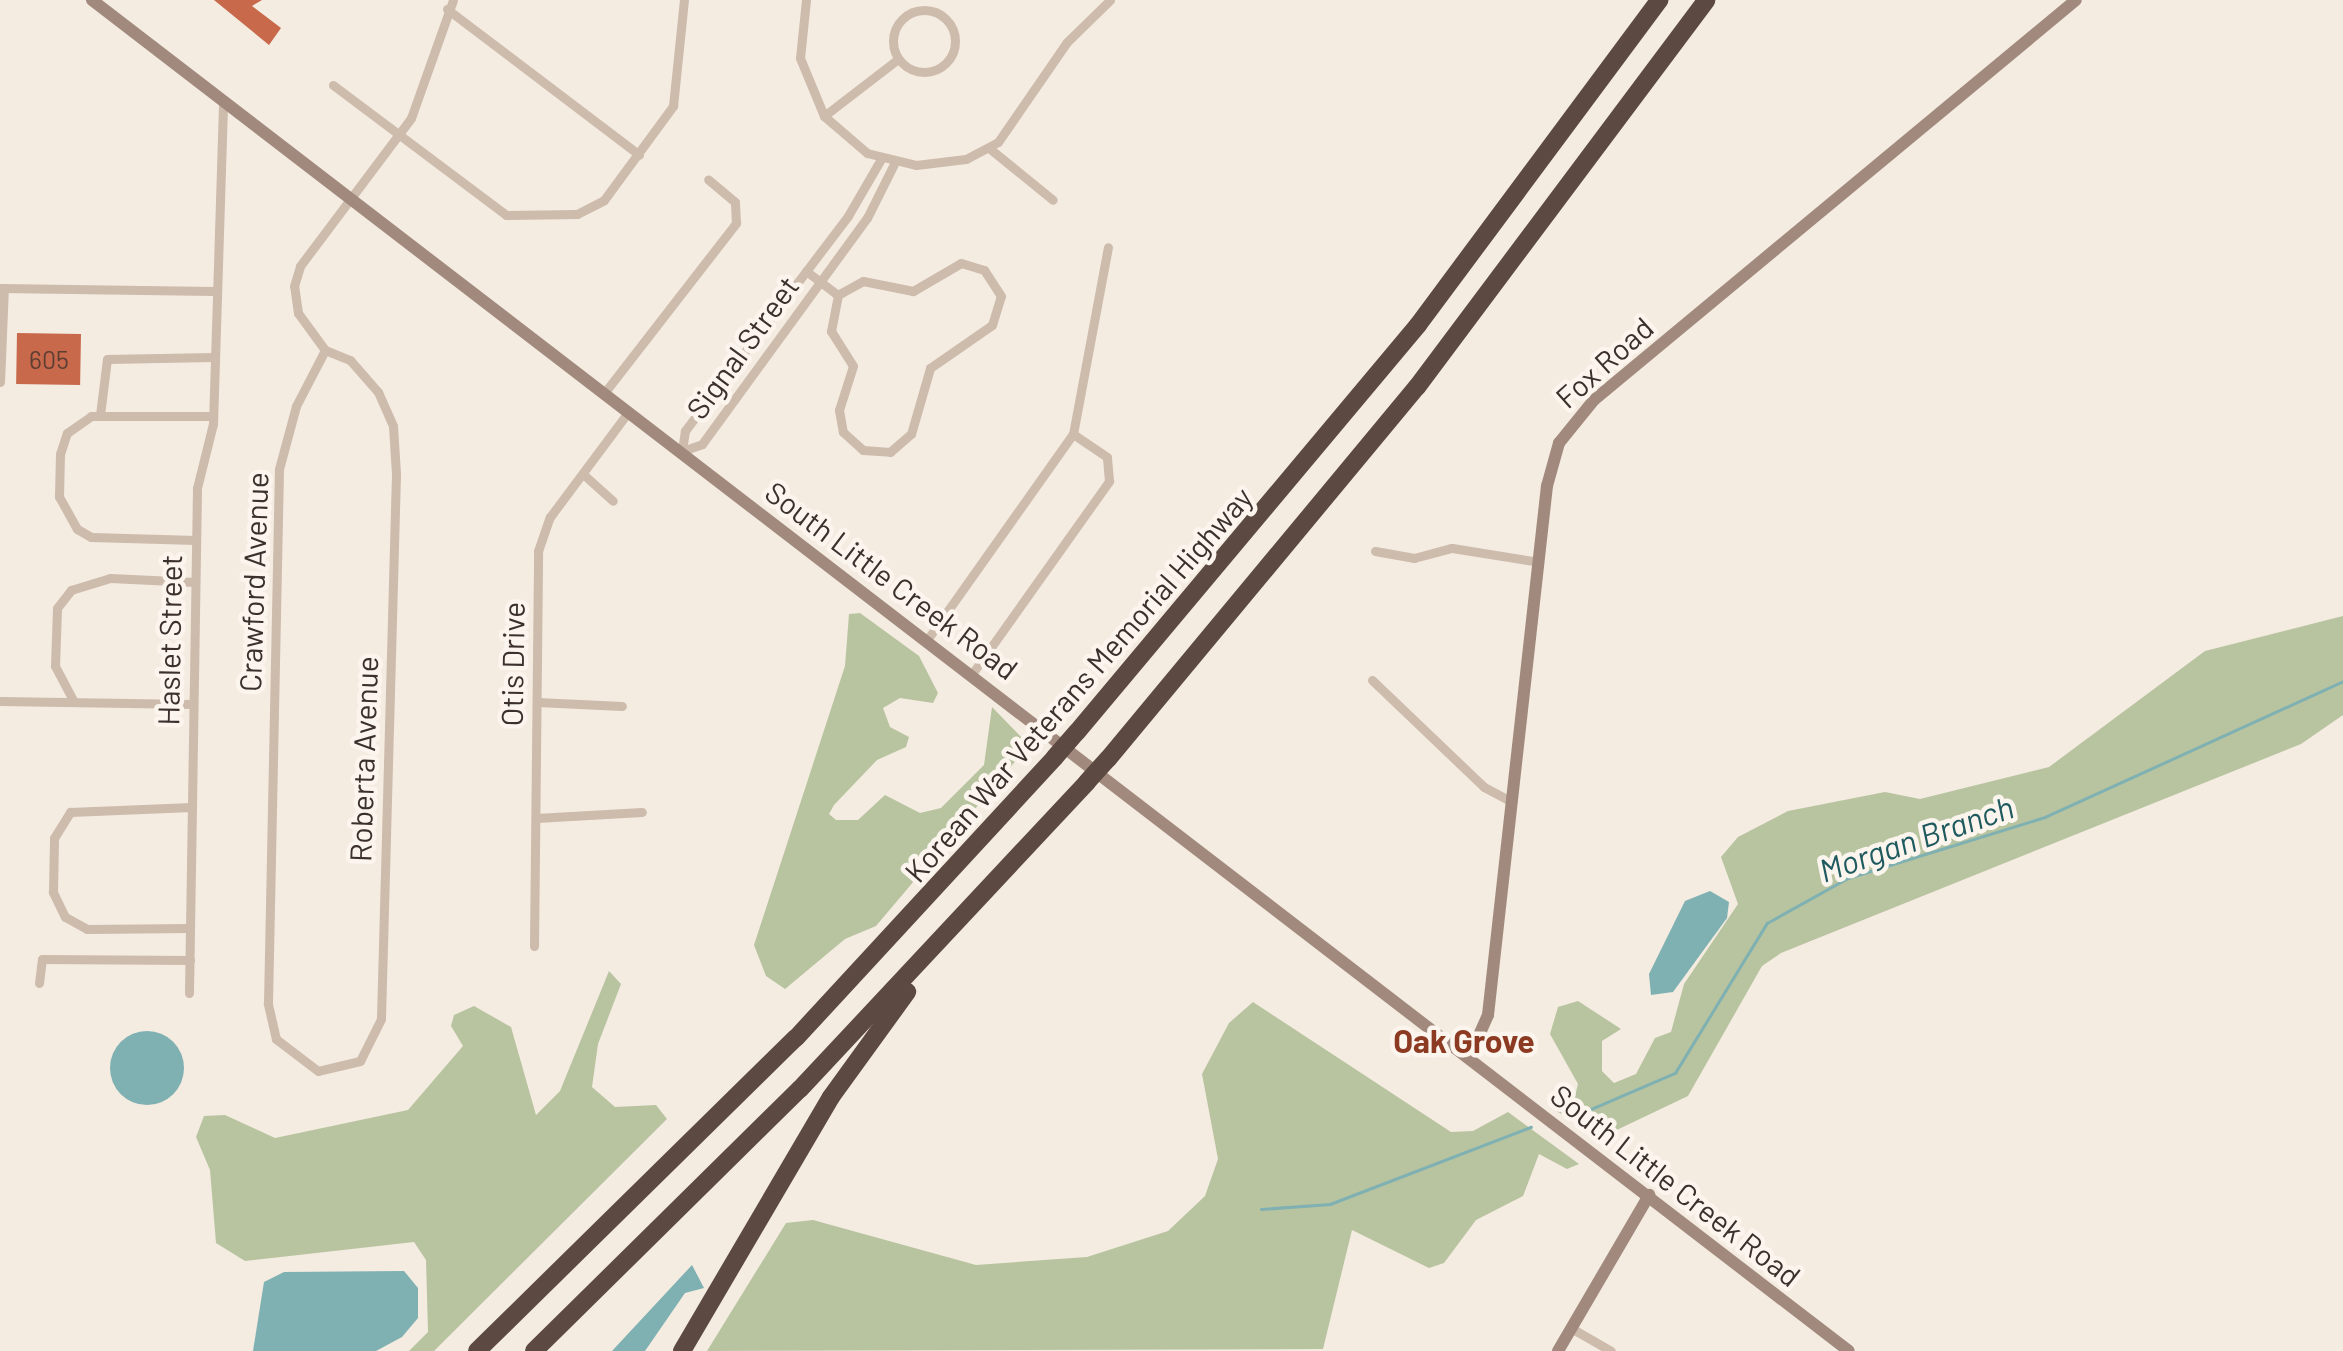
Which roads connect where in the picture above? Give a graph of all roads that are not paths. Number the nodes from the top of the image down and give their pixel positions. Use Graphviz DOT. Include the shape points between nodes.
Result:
graph roads {
  1 [pos="92,0"];
  2 [pos="684,0"];
  3 [pos="806,0"];
  4 [pos="1110,0"];
  5 [pos="1660,0"];
  6 [pos="1706,0"];
  7 [pos="2076,0"];
  8 [pos="450,5"];
  9 [pos="898,60"];
  10 [pos="333,85"];
  11 [pos="222,102"];
  12 [pos="824,116"];
  13 [pos="398,135"];
  14 [pos="990,148"];
  15 [pos="639,155"];
  16 [pos="880,159"];
  17 [pos="894,164"];
  18 [pos="708,178"];
  19 [pos="350,199"];
  20 [pos="1054,200"];
  21 [pos="1108,247"];
  22 [pos="806,271"];
  23 [pos="820,282"];
  24 [pos="2,288"];
  25 [pos="214,291"];
  26 [pos="838,295"];
  27 [pos="325,350"];
  28 [pos="214,358"];
  29 [pos="0,382"];
  30 [pos="605,392"];
  31 [pos="629,411"];
  32 [pos="100,415"];
  33 [pos="213,416"];
  34 [pos="1073,434"];
  35 [pos="682,451"];
  36 [pos="582,474"];
  37 [pos="613,500"];
  38 [pos="196,540"];
  39 [pos="1375,551"];
  40 [pos="1539,562"];
  41 [pos="195,582"];
  42 [pos="927,640"];
  43 [pos="972,674"];
  44 [pos="1372,680"];
  45 [pos="0,702"];
  46 [pos="74,702"];
  47 [pos="536,702"];
  48 [pos="193,704"];
  49 [pos="622,706"];
  50 [pos="1512,802"];
  51 [pos="192,807"];
  52 [pos="642,812"];
  53 [pos="536,818"];
  54 [pos="978,902"];
  55 [pos="190,928"];
  56 [pos="534,946"];
  57 [pos="190,960"];
  58 [pos="39,982"];
  59 [pos="190,993"];
  60 [pos="268,1003"];
  61 [pos="1469,1058"];
  62 [pos="1649,1195"];
  63 [pos="550,1280"];
  64 [pos="1572,1328"];
  65 [pos="462,1351"];
  66 [pos="478,1351"];
  67 [pos="534,1351"];
  68 [pos="682,1351"];
  69 [pos="1558,1351"];
  70 [pos="1611,1351"];
  71 [pos="1849,1351"];
  1 -- 11 [label="street, South Little Creek Road"];
  2 -- 15 [label="street" via="674,106"];
  3 -- 12 [label="street" via="800,58"];
  4 -- 14 [label="street" via="1067,42 1027,111"];
  5 -- 63 [label="highway, Korean War Veterans Memorial Highway, bridge" via="1372,382 1055,757 796,1038"];
  6 -- 54 [label="highway, bridge" via="1446,351 1108,759"];
  7 -- 40 [label="street, Fox Road" via="1583,411 1554,456"];
  8 -- 13 [label="street" via="418,103"];
  8 -- 15 [label="street"];
  9 -- 9 [label="street" via="915,71 936,70 954,46 951,26 926,10 907,15 892,40"];
  9 -- 12 [label="street"];
  10 -- 13 [label="street"];
  11 -- 19 [label="street, South Little Creek Road"];
  11 -- 25 [label="street, Haslet Street"];
  12 -- 16 [label="street"];
  13 -- 15 [label="street" via="518,219 591,210"];
  13 -- 19 [label="street"];
  14 -- 17 [label="street" via="942,164"];
  14 -- 20 [label="street"];
  16 -- 17 [label="street"];
  16 -- 22 [label="street, Signal Street"];
  17 -- 23 [label="street, Signal Street" via="876,205"];
  18 -- 30 [label="street" via="735,202 736,223"];
  19 -- 27 [label="street" via="294,286 298,313"];
  19 -- 30 [label="street, South Little Creek Road"];
  21 -- 34 [label="street"];
  22 -- 23 [label="street"];
  22 -- 35 [label="street, Signal Street" via="685,430"];
  23 -- 26 [label="street"];
  23 -- 35 [label="street, Signal Street" via="702,444"];
  24 -- 25 [label="street"];
  24 -- 29 [label="street"];
  25 -- 28 [label="street, Haslet Street"];
  26 -- 26 [label="street" via="831,331 853,366 840,424 863,450 890,452 910,434 930,368 992,325 1001,296 984,270 960,263 913,291 863,281"];
  27 -- 60 [label="street, Crawford Avenue" via="296,406 279,469"];
  27 -- 60 [label="street, Roberta Avenue" via="350,360 378,392 396,450 381,1019 360,1061 318,1071 276,1039"];
  28 -- 32 [label="street" via="107,359"];
  28 -- 33 [label="street, Haslet Street"];
  30 -- 31 [label="street, South Little Creek Road"];
  31 -- 35 [label="street, South Little Creek Road"];
  31 -- 36 [label="street, Otis Drive"];
  32 -- 33 [label="street"];
  32 -- 38 [label="street" via="67,434 60,454 63,514 91,537"];
  33 -- 38 [label="street, Haslet Street" via="197,488"];
  34 -- 42 [label="street"];
  34 -- 43 [label="street" via="1107,457 1109,482"];
  35 -- 42 [label="street, South Little Creek Road"];
  36 -- 37 [label="street"];
  36 -- 47 [label="street, Otis Drive" via="542,531"];
  38 -- 41 [label="street, Haslet Street"];
  39 -- 40 [label="street" via="1414,558 1452,548"];
  40 -- 50 [label="street, Fox Road"];
  41 -- 46 [label="street" via="110,578 71,590 57,608 55,666"];
  41 -- 48 [label="street, Haslet Street"];
  42 -- 43 [label="street, South Little Creek Road"];
  43 -- 61 [label="street, South Little Creek Road"];
  44 -- 50 [label="street" via="1473,778"];
  45 -- 46 [label="street"];
  46 -- 48 [label="street"];
  47 -- 49 [label="street"];
  47 -- 53 [label="street, Otis Drive"];
  48 -- 51 [label="street, Haslet Street"];
  50 -- 61 [label="street, Fox Road" via="1488,1015"];
  51 -- 55 [label="street, Haslet Street"];
  51 -- 55 [label="street" via="87,806 60,825 54,856 58,906 87,929"];
  52 -- 53 [label="street"];
  53 -- 56 [label="street, Otis Drive"];
  54 -- 67 [label="highway"];
  54 -- 68 [label="highway" via="844,1076"];
  55 -- 57 [label="street, Haslet Street"];
  57 -- 58 [label="street" via="42,959"];
  57 -- 59 [label="street, Haslet Street"];
  61 -- 62 [label="street, South Little Creek Road"];
  62 -- 64 [label="street"];
  62 -- 71 [label="street, South Little Creek Road"];
  63 -- 65 [label="highway"];
  63 -- 66 [label="highway, Korean War Veterans Memorial Highway"];
  64 -- 69 [label="street"];
  64 -- 70 [label="street"];
}
